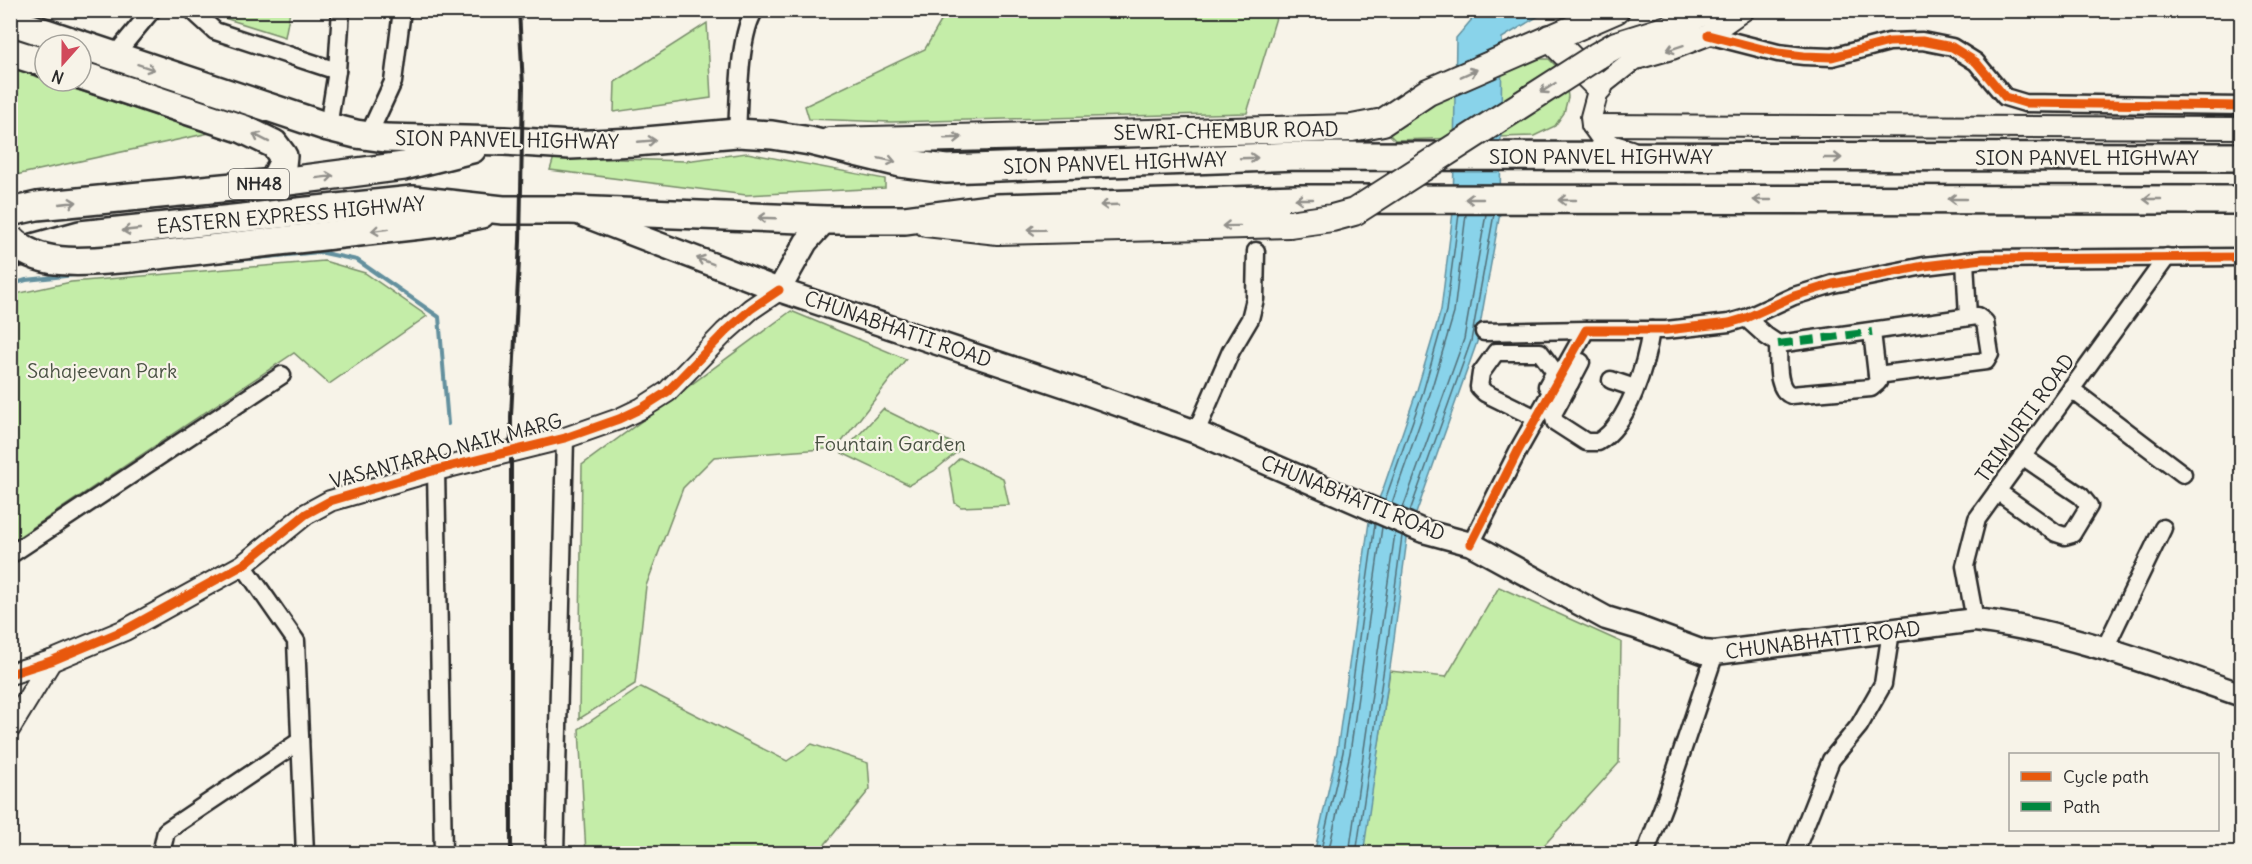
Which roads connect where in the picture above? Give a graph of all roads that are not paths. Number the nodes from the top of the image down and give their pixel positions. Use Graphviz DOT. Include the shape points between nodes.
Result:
graph roads {
  1 [pos="152,10"];
  2 [pos="192,10"];
  3 [pos="341,10"];
  4 [pos="402,10"];
  5 [pos="756,10"];
  6 [pos="1616,10"];
  7 [pos="1744,10"];
  8 [pos="10,21"];
  9 [pos="1708,23"];
  10 [pos="1550,38"];
  11 [pos="10,52"];
  12 [pos="114,56"];
  13 [pos="33,59"];
  14 [pos="337,72"];
  15 [pos="93,79"];
  16 [pos="1599,87"];
  17 [pos="2241,106"];
  18 [pos="1383,122"];
  19 [pos="1592,125"];
  20 [pos="328,127"];
  21 [pos="2241,128"];
  22 [pos="737,133"];
  23 [pos="368,136"];
  24 [pos="504,141"];
  25 [pos="810,141"];
  26 [pos="1297,156"];
  27 [pos="1652,158"];
  28 [pos="2241,159"];
  29 [pos="273,183"];
  30 [pos="2241,198"];
  31 [pos="502,210"];
  32 [pos="570,210"];
  33 [pos="10,212"];
  34 [pos="826,220"];
  35 [pos="905,220"];
  36 [pos="10,239"];
  37 [pos="1256,251"];
  38 [pos="10,254"];
  39 [pos="2241,256"];
  40 [pos="2167,257"];
  41 [pos="1965,261"];
  42 [pos="779,290"];
  43 [pos="1968,317"];
  44 [pos="1746,318"];
  45 [pos="1586,330"];
  46 [pos="1651,330"];
  47 [pos="1518,332"];
  48 [pos="1872,332"];
  49 [pos="1484,333"];
  50 [pos="1778,344"];
  51 [pos="1516,352"];
  52 [pos="1581,362"];
  53 [pos="282,375"];
  54 [pos="1877,375"];
  55 [pos="1565,380"];
  56 [pos="1611,380"];
  57 [pos="1635,388"];
  58 [pos="2071,389"];
  59 [pos="1533,417"];
  60 [pos="1196,432"];
  61 [pos="565,438"];
  62 [pos="2022,456"];
  63 [pos="436,470"];
  64 [pos="2183,474"];
  65 [pos="1997,491"];
  66 [pos="2163,528"];
  67 [pos="1471,544"];
  68 [pos="10,555"];
  69 [pos="243,565"];
  70 [pos="1975,620"];
  71 [pos="1891,631"];
  72 [pos="2104,650"];
  73 [pos="1715,653"];
  74 [pos="51,661"];
  75 [pos="10,674"];
  76 [pos="2241,695"];
  77 [pos="10,728"];
  78 [pos="300,741"];
  79 [pos="161,854"];
  80 [pos="305,854"];
  81 [pos="444,854"];
  82 [pos="555,854"];
  83 [pos="1645,854"];
  84 [pos="1794,854"];
  1 -- 12 [label="street"];
  2 -- 14 [label="street" via="215,31"];
  3 -- 14 [label="street"];
  4 -- 23 [label="street" via="393,82"];
  5 -- 22 [label="street" via="750,18 743,52"];
  6 -- 10 [label="main road, SEWRI-CHEMBUR ROAD"];
  7 -- 9 [label="street"];
  8 -- 12 [label="highway, SION PANVEL HIGHWAY"];
  9 -- 16 [label="street, one-way" via="1672,49 1633,60"];
  9 -- 17 [label="street" via="1778,53 1804,56 1832,57 1889,42 1923,40 1952,47 1976,62 2005,98 2025,104"];
  9 -- 35 [label="main road, one-way, bridge" via="1674,27 1616,45 1354,212 1332,218 1289,224 998,231"];
  10 -- 16 [label="main road"];
  18 -- 10 [label="main road, SEWRI-CHEMBUR ROAD, one-way" via="1428,92"];
  11 -- 13 [label="highway"];
  12 -- 20 [label="highway, SION PANVEL HIGHWAY, one-way"];
  14 -- 20 [label="street"];
  29 -- 15 [label="highway, one-way" via="283,156 274,144 243,129"];
  16 -- 19 [label="street"];
  25 -- 18 [label="main road, SEWRI-CHEMBUR ROAD, one-way" via="1352,128"];
  18 -- 26 [label="main road"];
  19 -- 21 [label="street"];
  19 -- 27 [label="street" via="1611,145"];
  20 -- 23 [label="highway, SION PANVEL HIGHWAY"];
  24 -- 22 [label="highway, SION PANVEL HIGHWAY / NH48, one-way" via="570,145"];
  22 -- 25 [label="highway, SION PANVEL HIGHWAY / NH48"];
  23 -- 24 [label="highway, SION PANVEL HIGHWAY"];
  29 -- 24 [label="highway, EASTERN EXPRESS HIGHWAY / NH48, one-way" via="404,166"];
  25 -- 26 [label="highway, SION PANVEL HIGHWAY, one-way" via="900,163 946,169"];
  26 -- 27 [label="highway, SION PANVEL HIGHWAY, bridge"];
  27 -- 28 [label="highway, SION PANVEL HIGHWAY, one-way"];
  33 -- 29 [label="highway, EASTERN EXPRESS HIGHWAY / NH48, one-way" via="37,206"];
  30 -- 35 [label="highway, one-way" via="1297,199 997,208"];
  31 -- 32 [label="highway, NH48"];
  31 -- 36 [label="highway, one-way, bridge" via="438,223 87,261 40,257 27,253"];
  31 -- 38 [label="highway, EASTERN EXPRESS HIGHWAY / NH48, one-way" via="413,200 80,236"];
  34 -- 32 [label="highway, NH48, one-way"];
  42 -- 32 [label="main road, CHUNABHATTI ROAD, one-way"];
  34 -- 35 [label="highway, NH48"];
  34 -- 42 [label="main road, VASANTARAO NAIK MARG" via="806,242"];
  37 -- 60 [label="street" via="1255,299 1250,319 1231,351"];
  39 -- 40 [label="street"];
  40 -- 41 [label="street"];
  40 -- 58 [label="street, TRIMURTI ROAD"];
  41 -- 43 [label="street"];
  41 -- 44 [label="street" via="1833,284 1794,296"];
  42 -- 60 [label="main road, CHUNABHATTI ROAD"];
  42 -- 61 [label="street, VASANTARAO NAIK MARG" via="725,332 667,392 619,419"];
  43 -- 48 [label="street"];
  43 -- 54 [label="street" via="1977,316 1985,322 1990,354 1986,361"];
  44 -- 46 [label="street"];
  44 -- 50 [label="street"];
  45 -- 46 [label="street"];
  45 -- 47 [label="street"];
  45 -- 55 [label="street"];
  46 -- 57 [label="street"];
  47 -- 49 [label="street"];
  47 -- 51 [label="street"];
  48 -- 50 [label="street"];
  48 -- 54 [label="street"];
  50 -- 54 [label="street" via="1781,387 1791,395 1871,388 1878,382"];
  51 -- 59 [label="street" via="1540,352 1555,372"];
  51 -- 59 [label="street" via="1496,352 1481,373 1479,387 1493,399"];
  52 -- 55 [label="street"];
  53 -- 68 [label="street"];
  55 -- 57 [label="street" via="1553,418 1569,433 1594,443 1602,440 1622,418"];
  55 -- 59 [label="street"];
  56 -- 57 [label="street"];
  58 -- 62 [label="street, TRIMURTI ROAD"];
  58 -- 64 [label="street"];
  59 -- 67 [label="street"];
  60 -- 67 [label="main road, CHUNABHATTI ROAD" via="1423,531"];
  61 -- 63 [label="street, VASANTARAO NAIK MARG"];
  61 -- 82 [label="street"];
  62 -- 65 [label="street, TRIMURTI ROAD"];
  62 -- 65 [label="street" via="2081,496 2089,506 2072,534 2056,533"];
  63 -- 69 [label="street, VASANTARAO NAIK MARG" via="330,501 306,514"];
  63 -- 81 [label="street"];
  65 -- 70 [label="street, TRIMURTI ROAD" via="1977,519 1965,566"];
  66 -- 72 [label="street"];
  67 -- 73 [label="main road, CHUNABHATTI ROAD" via="1606,618"];
  69 -- 74 [label="street, VASANTARAO NAIK MARG" via="125,630"];
  69 -- 78 [label="street" via="296,641"];
  70 -- 71 [label="main road, CHUNABHATTI ROAD"];
  70 -- 72 [label="main road, CHUNABHATTI ROAD" via="2018,625"];
  71 -- 73 [label="main road, CHUNABHATTI ROAD"];
  71 -- 84 [label="street" via="1883,684 1859,726 1831,760"];
  72 -- 76 [label="main road, CHUNABHATTI ROAD"];
  73 -- 83 [label="street"];
  74 -- 75 [label="street, VASANTARAO NAIK MARG"];
  74 -- 77 [label="street"];
  78 -- 79 [label="street" via="166,831"];
  78 -- 80 [label="street"];
}
